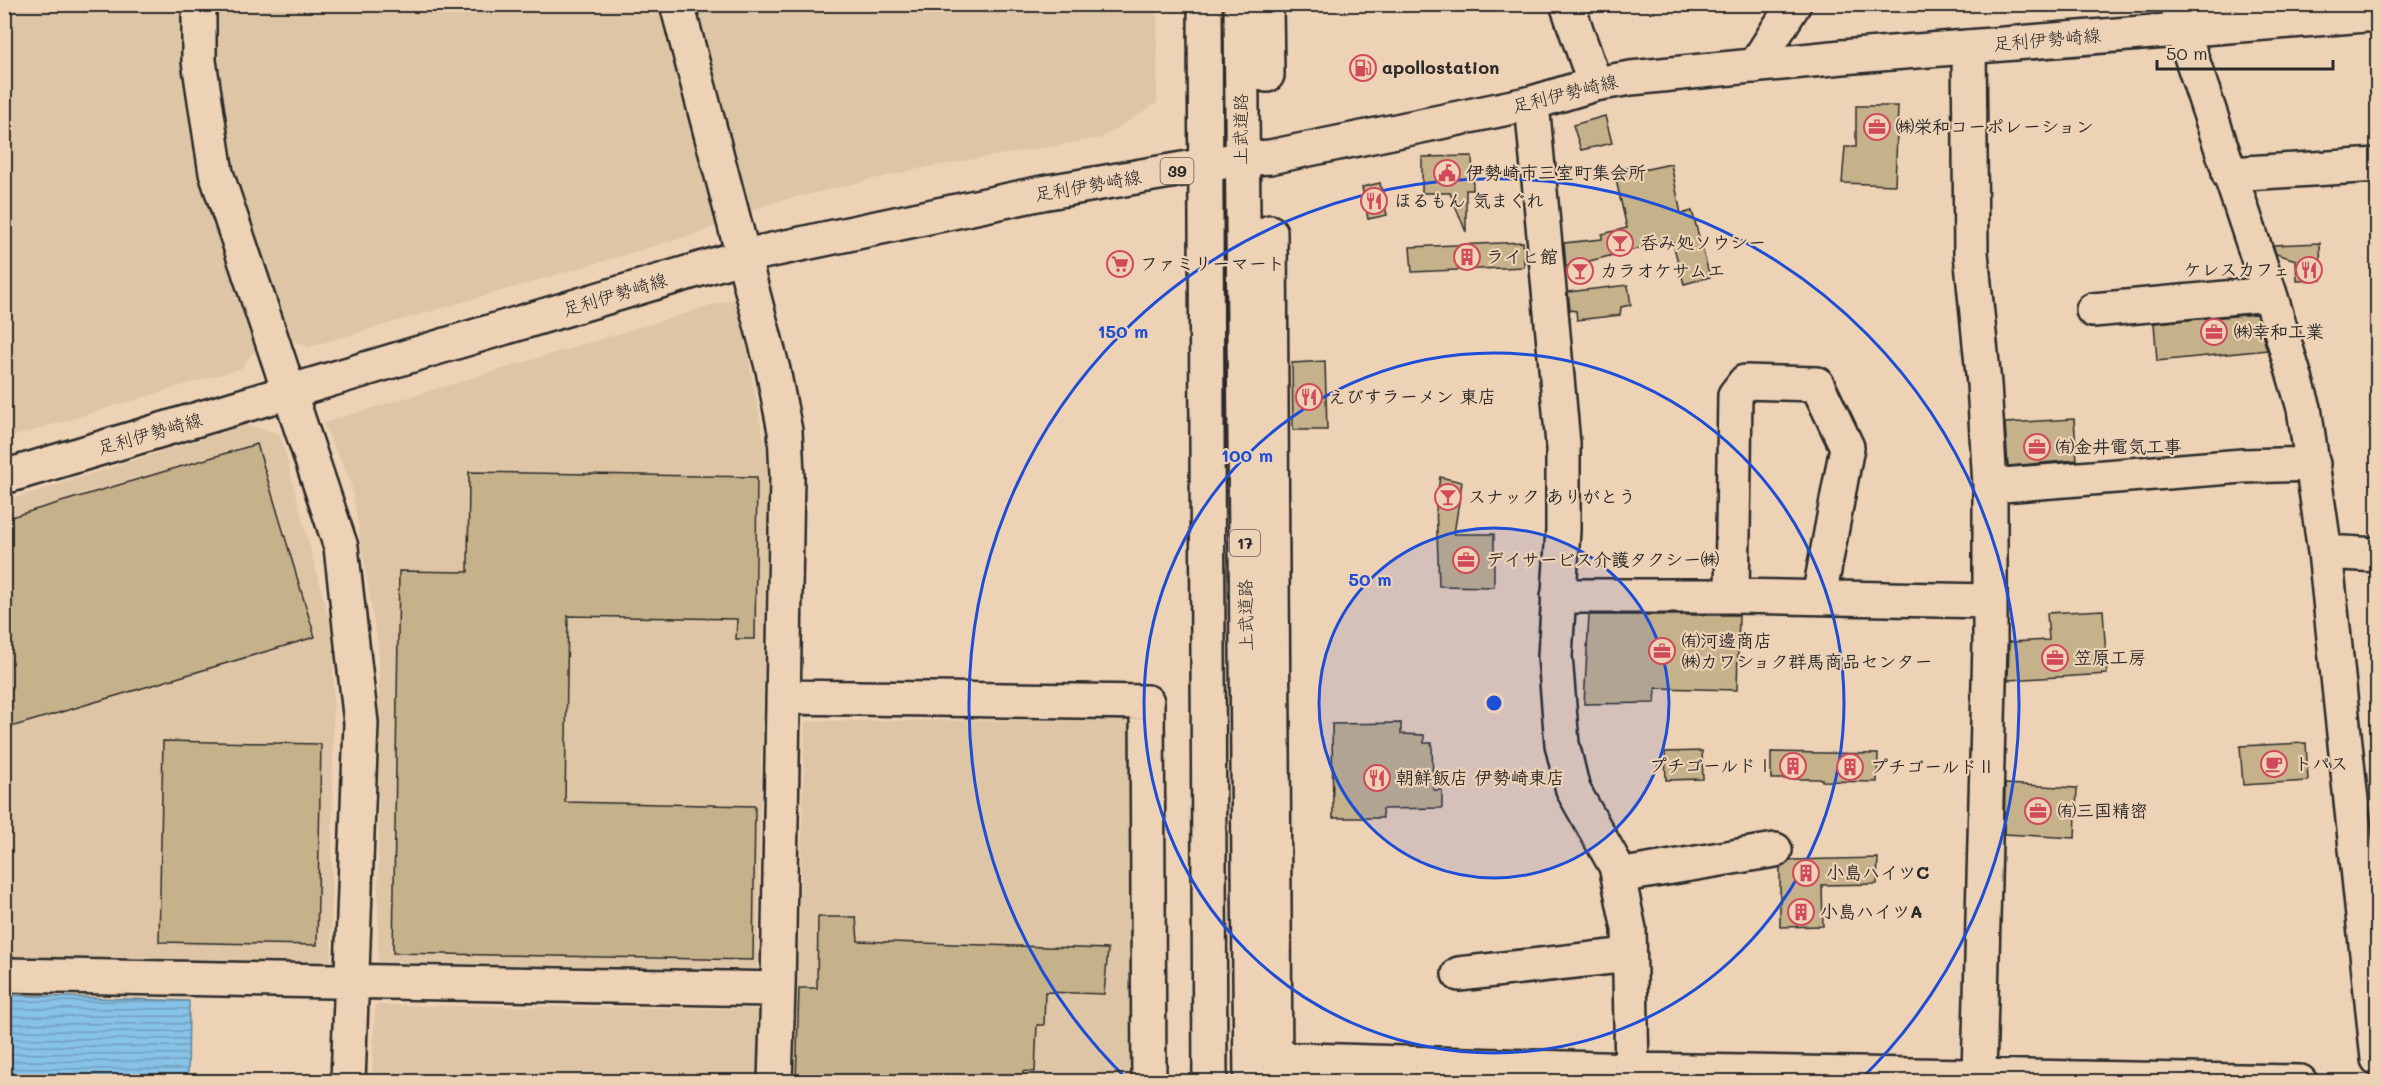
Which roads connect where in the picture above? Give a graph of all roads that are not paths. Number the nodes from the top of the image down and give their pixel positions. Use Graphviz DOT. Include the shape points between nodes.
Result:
graph roads {
  1 [pos="199,4"];
  2 [pos="677,4"];
  3 [pos="1204,4"];
  4 [pos="1241,4"];
  5 [pos="1266,4"];
  6 [pos="1567,4"];
  7 [pos="1794,4"];
  8 [pos="2378,14"];
  9 [pos="2180,17"];
  10 [pos="1969,47"];
  11 [pos="1755,66"];
  12 [pos="1267,75"];
  13 [pos="1595,84"];
  14 [pos="1532,103"];
  15 [pos="1241,159"];
  16 [pos="2378,165"];
  17 [pos="1206,166"];
  18 [pos="2229,174"];
  19 [pos="1270,232"];
  20 [pos="744,256"];
  21 [pos="2270,294"];
  22 [pos="2093,310"];
  23 [pos="289,393"];
  24 [pos="1244,405"];
  25 [pos="1272,443"];
  26 [pos="2313,464"];
  27 [pos="4,477"];
  28 [pos="1990,486"];
  29 [pos="2325,552"];
  30 [pos="2378,555"];
  31 [pos="1558,596"];
  32 [pos="1732,596"];
  33 [pos="1819,597"];
  34 [pos="1990,601"];
  35 [pos="783,697"];
  36 [pos="1774,850"];
  37 [pos="1618,876"];
  38 [pos="1629,955"];
  39 [pos="1460,974"];
  40 [pos="4,975"];
  41 [pos="352,982"];
  42 [pos="778,989"];
  43 [pos="2378,1059"];
  44 [pos="1275,1070"];
  45 [pos="1629,1074"];
  46 [pos="1980,1078"];
  47 [pos="348,1082"];
  48 [pos="775,1082"];
  49 [pos="1149,1082"];
  50 [pos="1210,1082"];
  51 [pos="1251,1082"];
  52 [pos="2300,1082"];
  1 -- 23 [label="main road" via="199,61 216,173"];
  2 -- 20 [label="main road"];
  3 -- 17 [label="main road, 上武道路 / 17"];
  4 -- 15 [label="main road, 上武道路 / 17"];
  5 -- 12 [label="main road"];
  6 -- 13 [label="main road"];
  7 -- 11 [label="main road"];
  8 -- 9 [label="main road, 足利伊勢崎線 / 39"];
  9 -- 10 [label="main road, 足利伊勢崎線 / 39"];
  9 -- 18 [label="main road"];
  10 -- 11 [label="main road, 足利伊勢崎線 / 39"];
  10 -- 28 [label="main road" via="1971,253"];
  11 -- 13 [label="main road, 足利伊勢崎線 / 39"];
  13 -- 14 [label="main road, 足利伊勢崎線 / 39"];
  14 -- 15 [label="main road, 足利伊勢崎線 / 39"];
  14 -- 31 [label="main road" via="1563,444"];
  15 -- 17 [label="main road, 足利伊勢崎線 / 39"];
  15 -- 24 [label="main road, 上武道路 / 17"];
  16 -- 18 [label="main road"];
  17 -- 20 [label="main road, 足利伊勢崎線 / 39" via="1042,193"];
  17 -- 50 [label="main road, 上武道路 / 17"];
  18 -- 21 [label="main road"];
  19 -- 25 [label="main road"];
  20 -- 23 [label="main road, 足利伊勢崎線 / 39"];
  20 -- 35 [label="main road" via="785,431"];
  21 -- 22 [label="main road"];
  21 -- 26 [label="main road" via="2304,408"];
  23 -- 27 [label="main road, 足利伊勢崎線 / 39"];
  23 -- 41 [label="main road" via="341,547 361,723"];
  24 -- 25 [label="main road"];
  24 -- 51 [label="main road, 上武道路 / 17"];
  25 -- 44 [label="main road"];
  26 -- 28 [label="main road"];
  26 -- 29 [label="main road"];
  28 -- 34 [label="main road"];
  29 -- 30 [label="main road"];
  29 -- 43 [label="main road"];
  31 -- 32 [label="main road"];
  31 -- 37 [label="main road" via="1555,656 1562,744 1573,790"];
  32 -- 33 [label="main road"];
  32 -- 33 [label="main road" via="1735,395 1745,382 1817,384 1847,447"];
  33 -- 34 [label="main road"];
  34 -- 46 [label="main road"];
  35 -- 42 [label="main road"];
  35 -- 49 [label="main road" via="1147,702"];
  36 -- 37 [label="main road"];
  37 -- 38 [label="main road" via="1629,929"];
  38 -- 39 [label="main road"];
  38 -- 45 [label="main road"];
  40 -- 41 [label="main road"];
  41 -- 42 [label="main road"];
  41 -- 47 [label="main road"];
  42 -- 48 [label="main road"];
  44 -- 45 [label="main road"];
  45 -- 46 [label="main road"];
  46 -- 52 [label="main road"];
}
